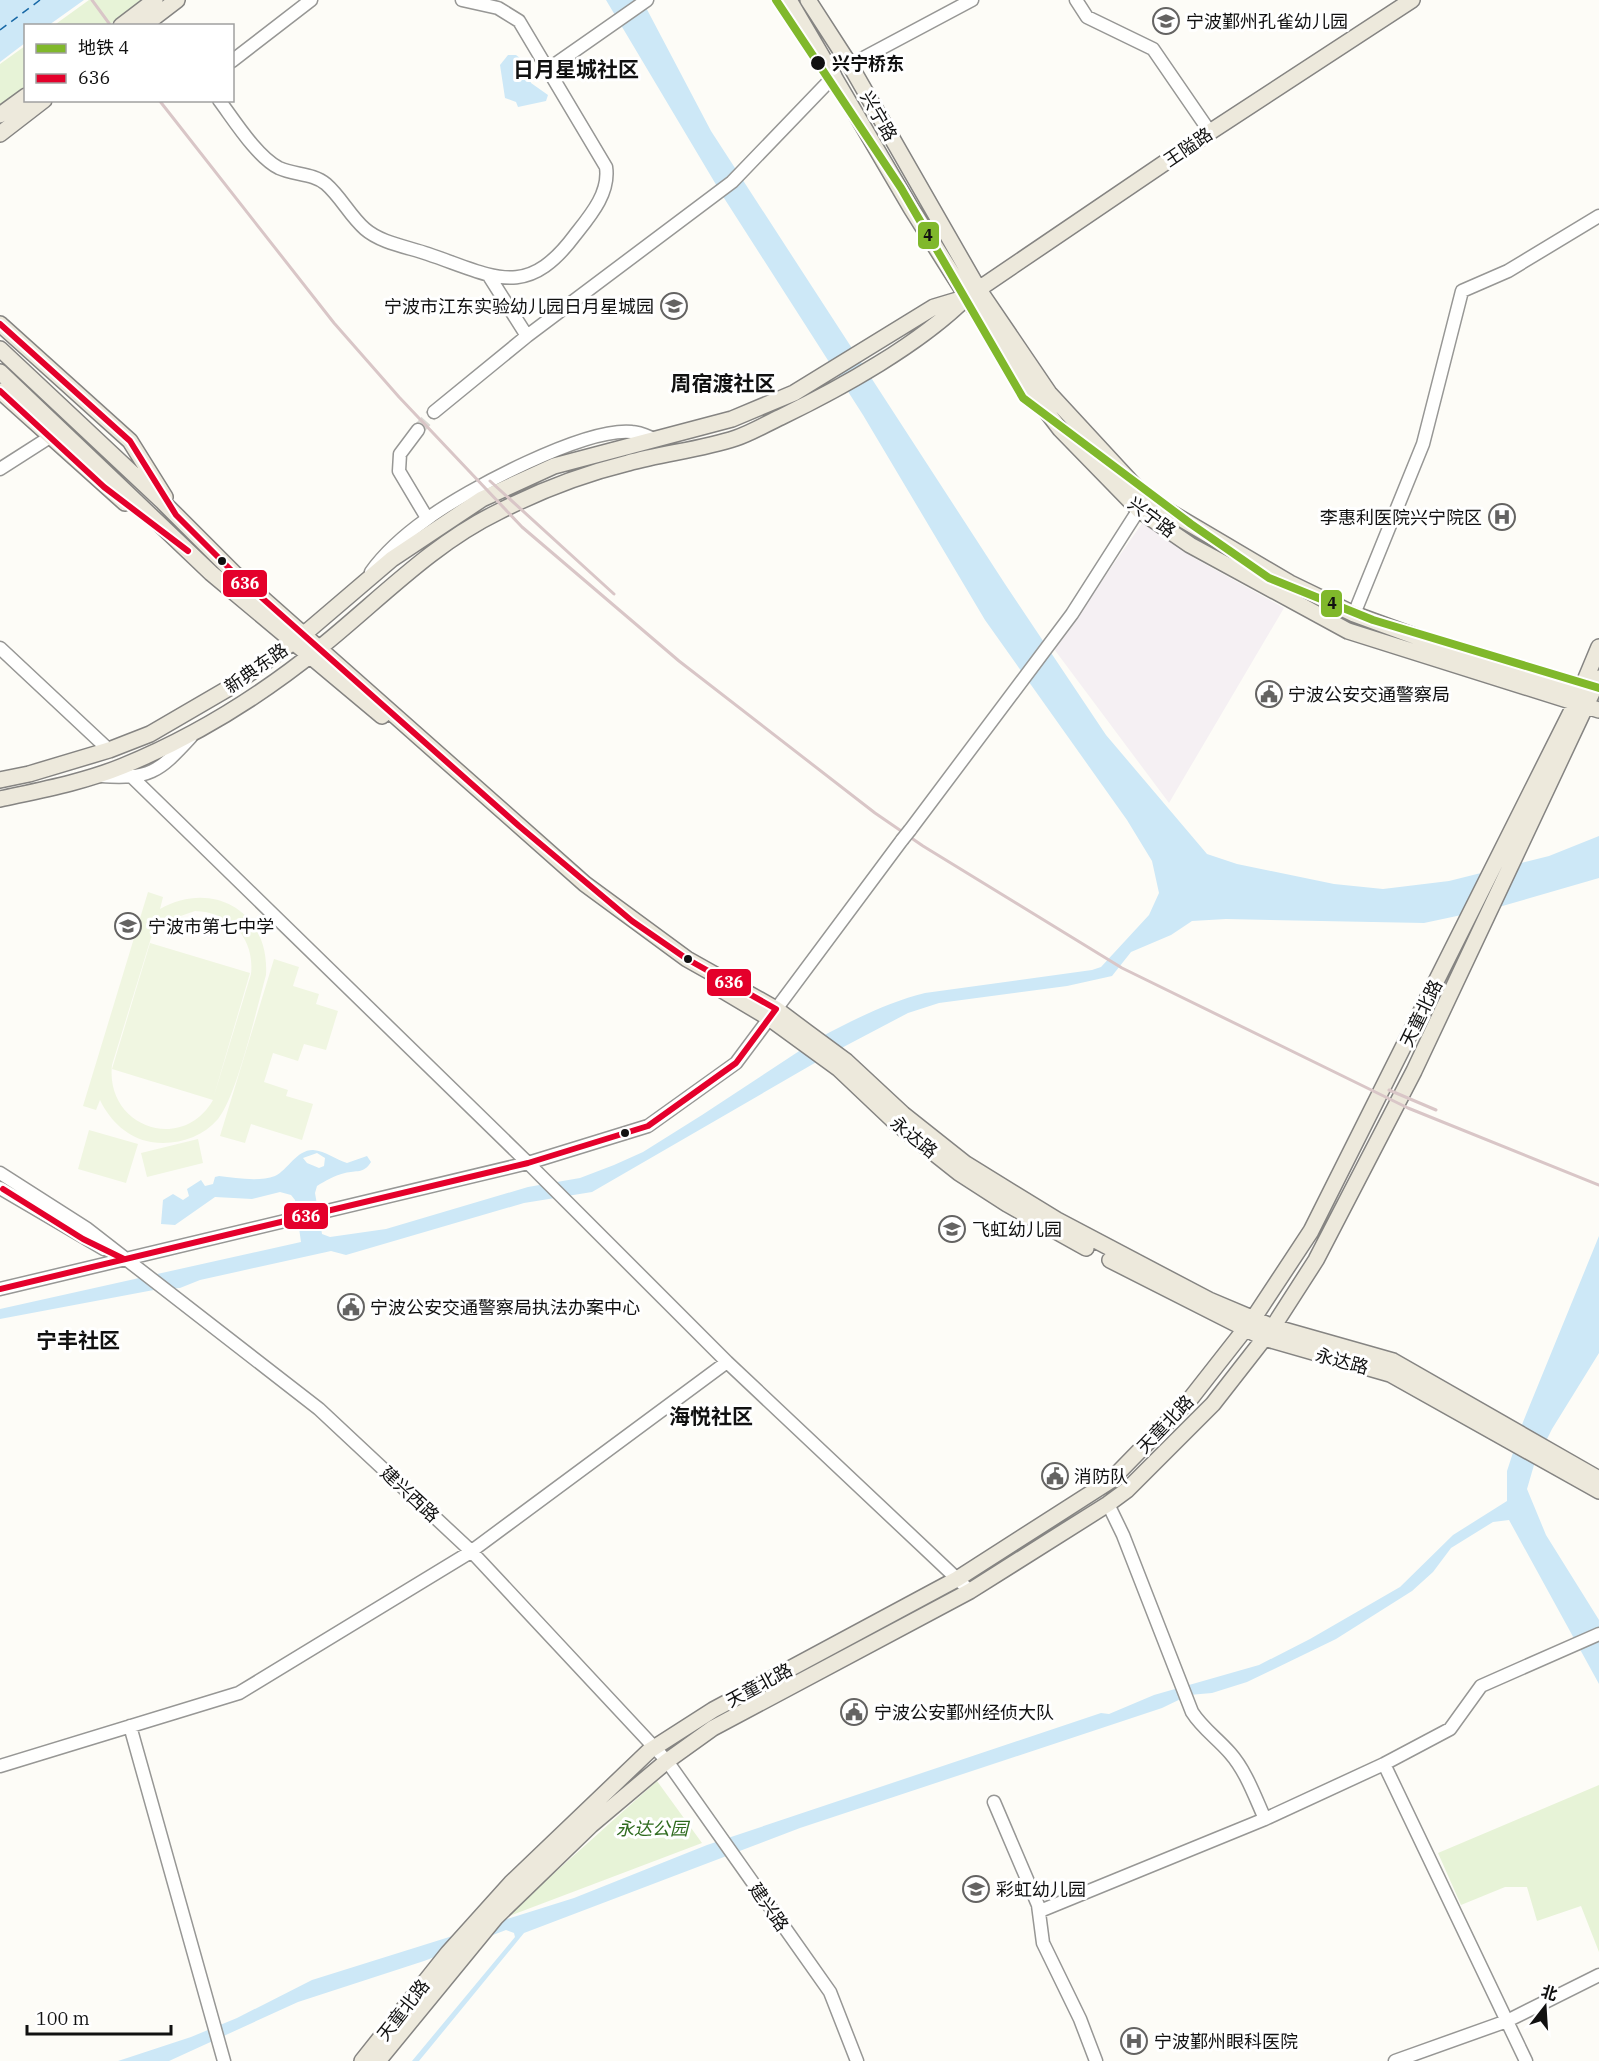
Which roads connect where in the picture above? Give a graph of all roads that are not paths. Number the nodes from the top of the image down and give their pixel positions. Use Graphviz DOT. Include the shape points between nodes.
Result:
graph roads {
  1 [pos="155,0"];
  2 [pos="177,0"];
  3 [pos="311,0"];
  4 [pos="462,0"];
  5 [pos="647,0"];
  6 [pos="789,0"];
  7 [pos="808,0"];
  8 [pos="972,0"];
  9 [pos="1076,0"];
  10 [pos="1412,0"];
  11 [pos="124,24"];
  12 [pos="146,24"];
  13 [pos="234,59"];
  14 [pos="850,66"];
  15 [pos="547,69"];
  16 [pos="835,75"];
  17 [pos="24,97"];
  18 [pos="42,102"];
  19 [pos="221,102"];
  20 [pos="0,115"];
  21 [pos="1209,132"];
  22 [pos="0,134"];
  23 [pos="1599,216"];
  24 [pos="489,276"];
  25 [pos="973,293"];
  26 [pos="0,324"];
  27 [pos="527,336"];
  28 [pos="0,349"];
  29 [pos="0,372"];
  30 [pos="6,387"];
  31 [pos="434,412"];
  32 [pos="418,430"];
  33 [pos="50,437"];
  34 [pos="654,439"];
  35 [pos="0,470"];
  36 [pos="1142,504"];
  37 [pos="176,515"];
  38 [pos="427,519"];
  39 [pos="189,552"];
  40 [pos="363,584"];
  41 [pos="1354,614"];
  42 [pos="298,639"];
  43 [pos="1599,647"];
  44 [pos="0,648"];
  45 [pos="314,652"];
  46 [pos="1599,678"];
  47 [pos="1589,700"];
  48 [pos="196,731"];
  49 [pos="109,750"];
  50 [pos="93,776"];
  51 [pos="133,778"];
  52 [pos="0,780"];
  53 [pos="0,799"];
  54 [pos="772,1014"];
  55 [pos="533,1168"];
  56 [pos="0,1173"];
  57 [pos="0,1188"];
  58 [pos="129,1263"];
  59 [pos="0,1289"];
  60 [pos="1249,1324"];
  61 [pos="1269,1333"];
  62 [pos="727,1362"];
  63 [pos="1563,1465"];
  64 [pos="1599,1479"];
  65 [pos="1599,1491"];
  66 [pos="1108,1504"];
  67 [pos="471,1551"];
  68 [pos="957,1579"];
  69 [pos="970,1591"];
  70 [pos="1599,1634"];
  71 [pos="130,1726"];
  72 [pos="655,1748"];
  73 [pos="667,1761"];
  74 [pos="1384,1764"];
  75 [pos="0,1766"];
  76 [pos="994,1802"];
  77 [pos="1265,1819"];
  78 [pos="1040,1911"];
  79 [pos="1599,1975"];
  80 [pos="1507,2020"];
  81 [pos="224,2061"];
  82 [pos="362,2061"];
  83 [pos="378,2061"];
  84 [pos="857,2061"];
  85 [pos="1096,2061"];
  86 [pos="1395,2061"];
  87 [pos="1526,2061"];
  1 -- 11 [label="main road"];
  2 -- 12 [label="main road"];
  3 -- 13 [label="street"];
  4 -- 15 [label="street" via="512,14"];
  5 -- 15 [label="street"];
  6 -- 16 [label="main road, 兴宁路"];
  7 -- 14 [label="main road, 兴宁路"];
  8 -- 14 [label="street"];
  9 -- 21 [label="street" via="1087,17 1154,49"];
  10 -- 21 [label="main road, 王隘路"];
  14 -- 25 [label="main road, 兴宁路"];
  15 -- 24 [label="street" via="602,156 608,177 596,208 563,252 547,266 524,277"];
  16 -- 25 [label="main road, 兴宁路"];
  16 -- 27 [label="street" via="732,182"];
  17 -- 20 [label="main road"];
  18 -- 22 [label="main road"];
  19 -- 24 [label="street" via="267,160 327,185 357,222 376,237"];
  21 -- 25 [label="main road, 王隘路"];
  23 -- 41 [label="street" via="1508,271 1462,291 1423,444"];
  24 -- 27 [label="street"];
  25 -- 34 [label="main road, 新典东路" via="934,307 794,393 732,419"];
  25 -- 36 [label="main road, 兴宁路" via="1060,429"];
  25 -- 45 [label="main road, 新典东路" via="950,314 871,366 738,437 569,480 497,512 444,545"];
  26 -- 37 [label="main road" via="130,441"];
  27 -- 31 [label="street"];
  28 -- 37 [label="main road"];
  29 -- 30 [label="main road"];
  30 -- 33 [label="main road"];
  30 -- 39 [label="main road"];
  32 -- 38 [label="street" via="400,454 399,471"];
  33 -- 35 [label="street"];
  33 -- 39 [label="main road" via="104,487"];
  34 -- 38 [label="street" via="633,431 577,443 467,494"];
  34 -- 40 [label="main road, 新典东路" via="554,466 482,499 392,559"];
  36 -- 41 [label="main road, 兴宁路"];
  36 -- 47 [label="main road, 兴宁路" via="1190,545 1348,631"];
  36 -- 54 [label="street" via="1053,640"];
  37 -- 42 [label="main road"];
  38 -- 40 [label="street" via="383,556"];
  39 -- 42 [label="main road"];
  40 -- 42 [label="main road, 新典东路"];
  41 -- 47 [label="main road, 兴宁路"];
  42 -- 45 [label="main road, 永达路"];
  42 -- 49 [label="main road, 新典东路" via="229,688 150,734"];
  43 -- 47 [label="main road, 天童北路"];
  44 -- 49 [label="street"];
  45 -- 48 [label="main road, 新典东路"];
  45 -- 54 [label="main road, 永达路" via="617,910"];
  46 -- 47 [label="main road"];
  47 -- 60 [label="main road, 天童北路" via="1495,859 1311,1231"];
  47 -- 61 [label="main road, 天童北路" via="1414,1071 1316,1260"];
  48 -- 50 [label="main road, 新典东路"];
  48 -- 51 [label="street" via="165,765"];
  49 -- 52 [label="main road, 新典东路"];
  50 -- 51 [label="street"];
  50 -- 53 [label="main road, 新典东路"];
  51 -- 55 [label="street"];
  54 -- 55 [label="street" via="736,1063 648,1126"];
  54 -- 60 [label="main road, 永达路" via="966,1164 1089,1238"];
  55 -- 58 [label="street"];
  55 -- 62 [label="street"];
  56 -- 58 [label="street, 建兴西路" via="86,1228"];
  57 -- 58 [label="street, 建兴西路"];
  58 -- 59 [label="street"];
  58 -- 67 [label="street, 建兴西路" via="319,1409"];
  60 -- 61 [label="main road, 永达路"];
  60 -- 68 [label="main road, 天童北路" via="1191,1398 1110,1481"];
  61 -- 63 [label="main road, 永达路" via="1390,1374"];
  61 -- 66 [label="main road, 天童北路" via="1213,1404"];
  62 -- 67 [label="street"];
  62 -- 68 [label="street"];
  63 -- 64 [label="main road, 永达路"];
  63 -- 65 [label="main road, 永达路"];
  66 -- 69 [label="main road, 天童北路"];
  66 -- 77 [label="street" via="1192,1712 1231,1754"];
  67 -- 71 [label="street" via="239,1693"];
  67 -- 72 [label="street, 建兴西路"];
  68 -- 69 [label="street"];
  68 -- 72 [label="main road, 天童北路" via="713,1710"];
  69 -- 73 [label="main road, 天童北路" via="713,1728"];
  70 -- 74 [label="street" via="1481,1686 1450,1729"];
  71 -- 75 [label="street"];
  71 -- 81 [label="street"];
  72 -- 73 [label="street, 建兴西路"];
  72 -- 82 [label="main road, 天童北路" via="527,1867 448,1953"];
  73 -- 83 [label="main road, 天童北路" via="591,1825 496,1917"];
  73 -- 84 [label="street, 建兴路" via="830,1992"];
  74 -- 77 [label="street"];
  74 -- 80 [label="street"];
  76 -- 78 [label="street"];
  77 -- 78 [label="street"];
  78 -- 85 [label="street" via="1043,1943"];
  79 -- 80 [label="street"];
  80 -- 86 [label="street"];
  80 -- 87 [label="street"];
}
